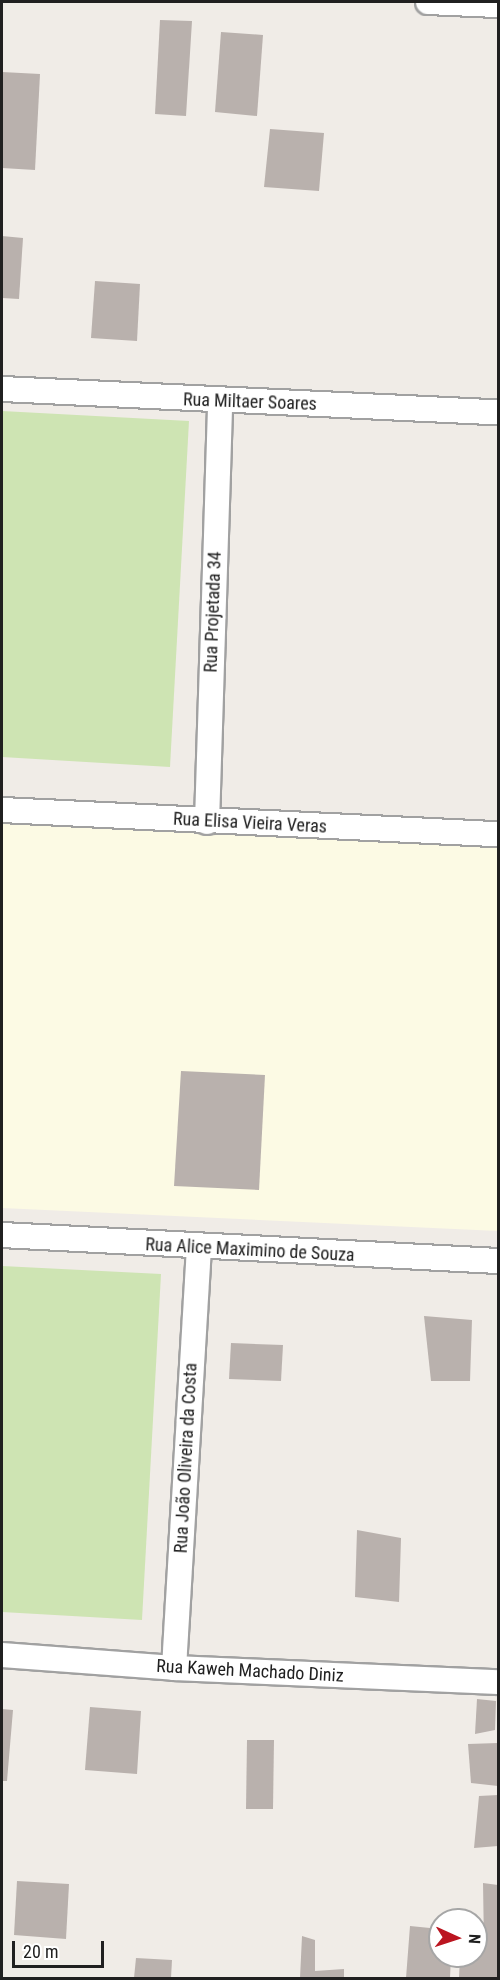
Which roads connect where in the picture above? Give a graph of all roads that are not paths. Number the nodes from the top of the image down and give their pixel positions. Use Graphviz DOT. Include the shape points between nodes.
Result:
graph roads {
  1 [pos="428,2"];
  2 [pos="498,4"];
  3 [pos="2,389"];
  4 [pos="220,402"];
  5 [pos="498,412"];
  6 [pos="2,810"];
  7 [pos="207,822"];
  8 [pos="498,834"];
  9 [pos="2,1235"];
  10 [pos="199,1249"];
  11 [pos="498,1261"];
  12 [pos="2,1655"];
  13 [pos="174,1668"];
  14 [pos="498,1682"];
  1 -- 2 [label="street"];
  3 -- 4 [label="street, Rua Miltaer Soares"];
  4 -- 5 [label="street, Rua Miltaer Soares"];
  4 -- 7 [label="street, Rua Projetada 34"];
  6 -- 7 [label="street, Rua Elisa Vieira Veras"];
  7 -- 8 [label="street, Rua Elisa Vieira Veras"];
  9 -- 10 [label="street, Rua Alice Maximino de Souza"];
  10 -- 11 [label="street, Rua Alice Maximino de Souza"];
  10 -- 13 [label="street, Rua João Oliveira da Costa"];
  12 -- 13 [label="street, Rua Kaweh Machado Diniz"];
  13 -- 14 [label="street, Rua Kaweh Machado Diniz"];
}
